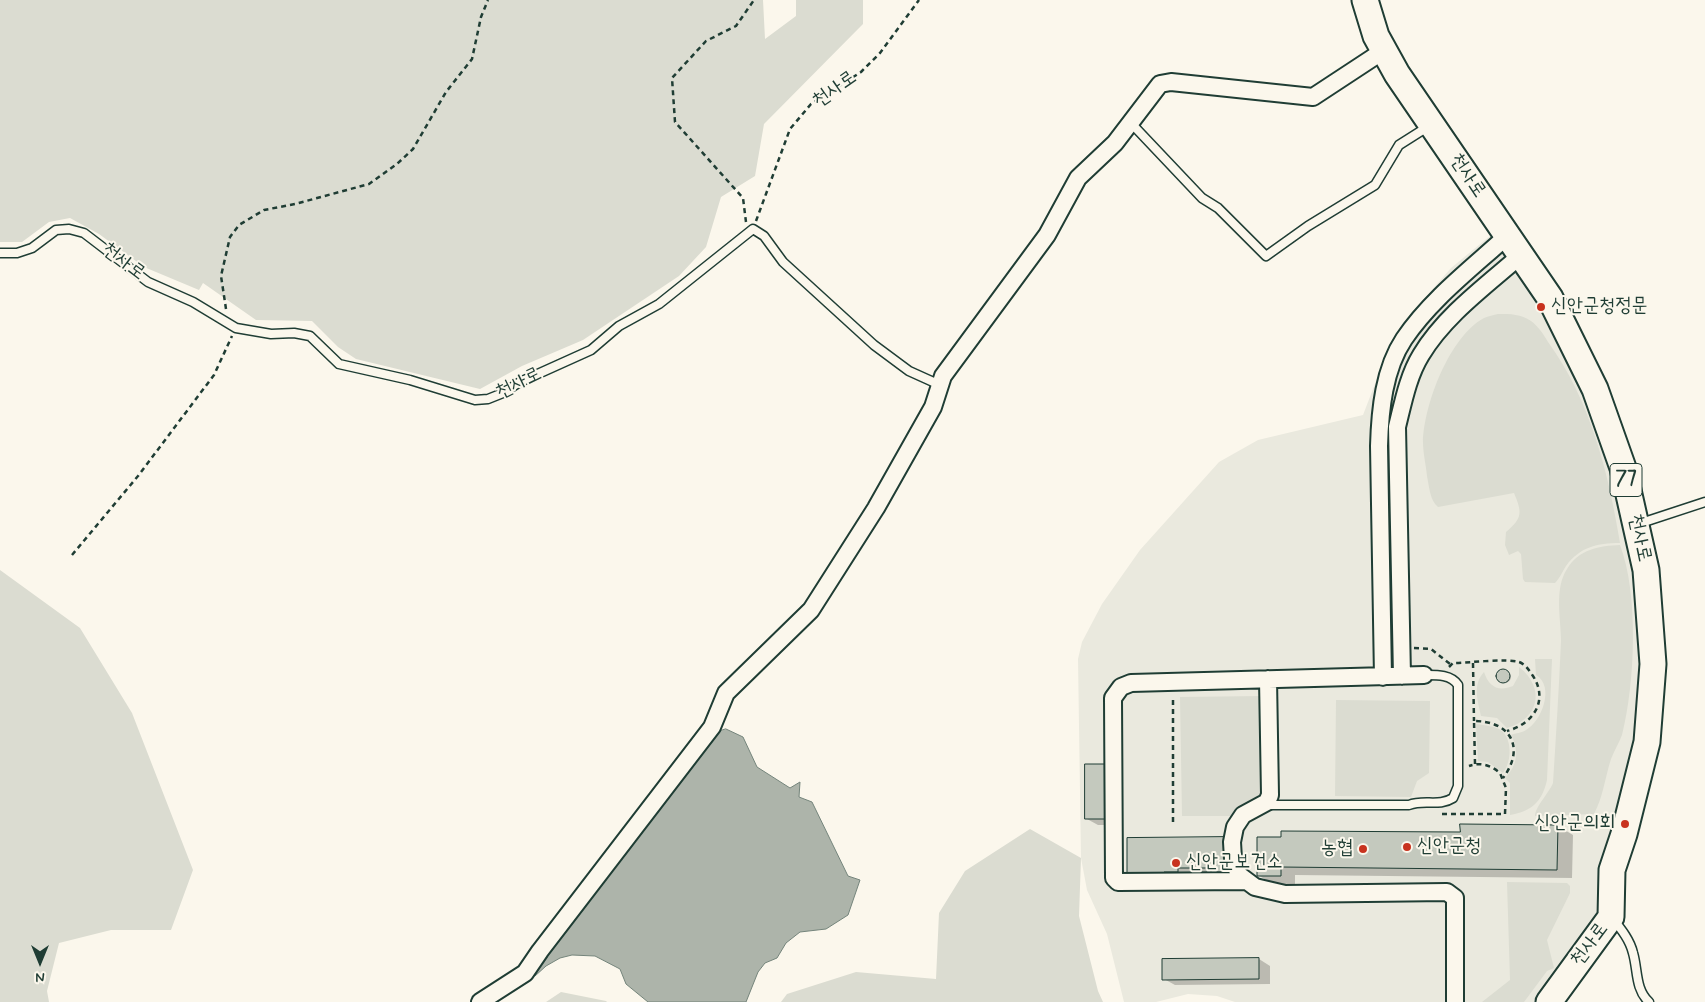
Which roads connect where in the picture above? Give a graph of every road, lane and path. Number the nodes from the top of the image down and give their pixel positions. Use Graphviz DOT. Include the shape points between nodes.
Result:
graph roads {
  1 [pos="488,0"];
  2 [pos="754,0"];
  3 [pos="920,0"];
  4 [pos="1365,0"];
  5 [pos="1383,51"];
  6 [pos="1130,122"];
  7 [pos="1432,125"];
  8 [pos="751,231"];
  9 [pos="1514,245"];
  10 [pos="0,253"];
  11 [pos="228,323"];
  12 [pos="236,328"];
  13 [pos="940,385"];
  14 [pos="1705,502"];
  15 [pos="1637,525"];
  16 [pos="72,555"];
  17 [pos="1473,663"];
  18 [pos="1383,676"];
  19 [pos="1402,676"];
  20 [pos="1424,676"];
  21 [pos="1449,678"];
  22 [pos="1268,680"];
  23 [pos="1173,682"];
  24 [pos="1474,721"];
  25 [pos="1507,731"];
  26 [pos="1475,764"];
  27 [pos="1503,778"];
  28 [pos="1264,805"];
  29 [pos="1173,822"];
  30 [pos="1246,881"];
  31 [pos="1611,917"];
  32 [pos="480,1002"];
  33 [pos="1455,1002"];
  34 [pos="1549,1002"];
  35 [pos="1649,1002"];
  1 -- 11 [label="path" via="472,59 446,92 413,149 397,164 370,184 264,210 239,225 230,237 220,276"];
  2 -- 8 [label="path" via="736,26 706,41 672,78 675,122 743,198"];
  3 -- 8 [label="path, 천사로" via="867,66 811,104 790,129"];
  4 -- 5 [label="main road, 천사로 / 77"];
  5 -- 6 [label="street" via="1313,96 1171,82 1160,84"];
  5 -- 7 [label="main road, 천사로 / 77"];
  6 -- 7 [label="lane" via="1195,191 1218,208 1266,256 1375,185 1399,145"];
  6 -- 13 [label="street" via="1114,143 1078,178 1047,235 943,376"];
  7 -- 9 [label="main road, 천사로 / 77"];
  8 -- 12 [label="lane, 천사로" via="660,304 619,326 591,350 488,398 475,400 410,380 339,364 310,336"];
  8 -- 13 [label="lane" via="764,236 783,262 874,345 909,371"];
  9 -- 15 [label="main road, 천사로 / 77" via="1550,298 1595,389 1614,439"];
  9 -- 18 [label="street" via="1422,315 1403,340 1388,376 1380,412 1379,446"];
  9 -- 19 [label="street" via="1439,330 1421,355 1406,390 1397,427"];
  10 -- 11 [label="lane, 천사로" via="17,253 32,248 56,230 84,233 148,282 193,302"];
  11 -- 12 [label="lane, 천사로"];
  12 -- 16 [label="path" via="214,375 138,476"];
  13 -- 32 [label="street" via="933,407 876,508 811,610 726,693 706,735 526,973"];
  14 -- 15 [label="lane"];
  15 -- 31 [label="main road, 천사로 / 77" via="1649,599 1652,696 1646,742 1612,870"];
  17 -- 21 [label="path" via="1450,664"];
  17 -- 24 [label="path"];
  17 -- 25 [label="path" via="1518,662 1528,669 1536,682 1538,701 1532,717 1523,726"];
  18 -- 19 [label="street"];
  18 -- 22 [label="street"];
  19 -- 20 [label="street"];
  20 -- 21 [label="lane"];
  21 -- 28 [label="lane" via="1458,685 1458,786 1453,798 1447,802 1410,805"];
  22 -- 23 [label="street"];
  22 -- 28 [label="street" via="1270,795"];
  23 -- 29 [label="path"];
  23 -- 30 [label="street" via="1131,683 1121,687 1113,698 1114,878 1118,882"];
  24 -- 25 [label="path" via="1495,723"];
  24 -- 26 [label="path"];
  25 -- 27 [label="path" via="1514,753"];
  28 -- 30 [label="street" via="1243,815 1235,827 1233,859 1239,875"];
  30 -- 33 [label="street" via="1255,887 1285,894 1447,892 1455,898"];
  31 -- 34 [label="main road, 천사로"];
  31 -- 35 [label="lane" via="1633,951 1639,990"];
}
